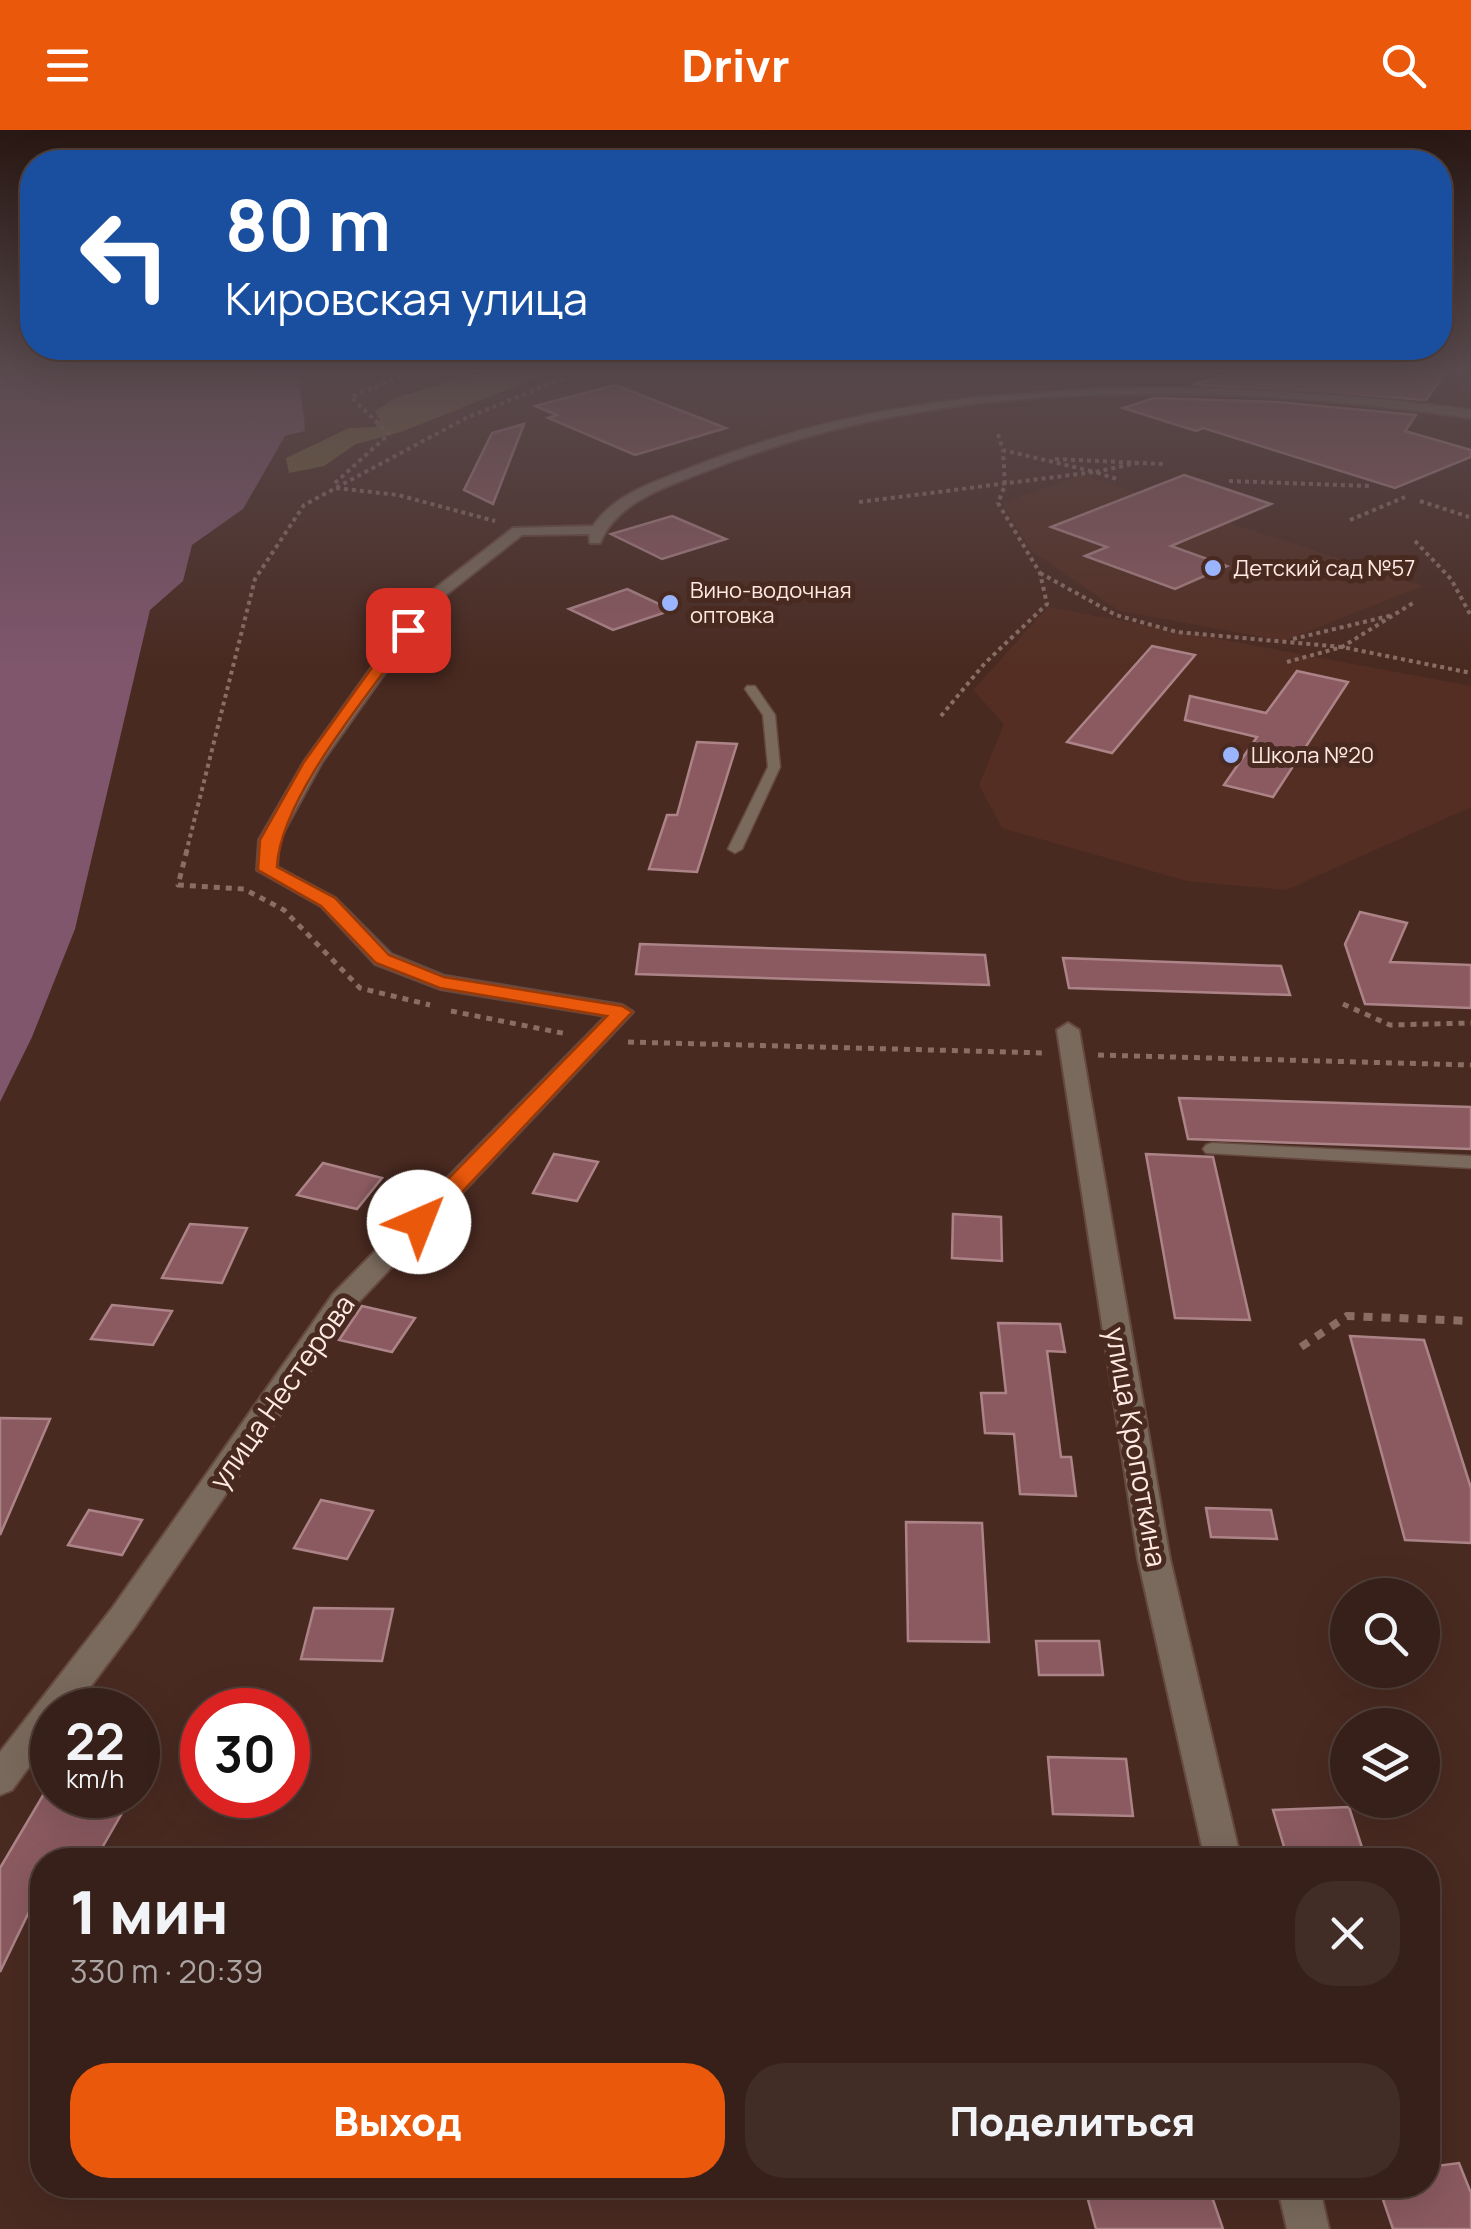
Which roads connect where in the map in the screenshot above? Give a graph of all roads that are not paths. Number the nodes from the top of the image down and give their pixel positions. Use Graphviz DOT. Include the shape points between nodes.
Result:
graph roads {
  1 [pos="697,469"];
  2 [pos="751,689"];
  3 [pos="735,850"];
  4 [pos="1070,1042"];
  5 [pos="1212,1149"];
  6 [pos="1471,1162"];
  7 [pos="70,1688"];
  8 [pos="30,1740"];
  9 [pos="0,1780"];
  10 [pos="1220,1848"];
  11 [pos="1301,2198"];
  12 [pos="1308,2229"];
  1 -- 7 [label="street, улица Нестерова" via="650,488 596,530 518,531 426,603 313,762 269,840 268,870 328,902 382,959 440,982 622,1012 343,1301"];
  2 -- 3 [label="lane" via="769,715 774,767"];
  4 -- 10 [label="street, улица Кропоткина" via="1154,1559"];
  5 -- 6 [label="lane"];
  8 -- 9 [label="street, улица Нестерова"];
  11 -- 12 [label="street"];
}
